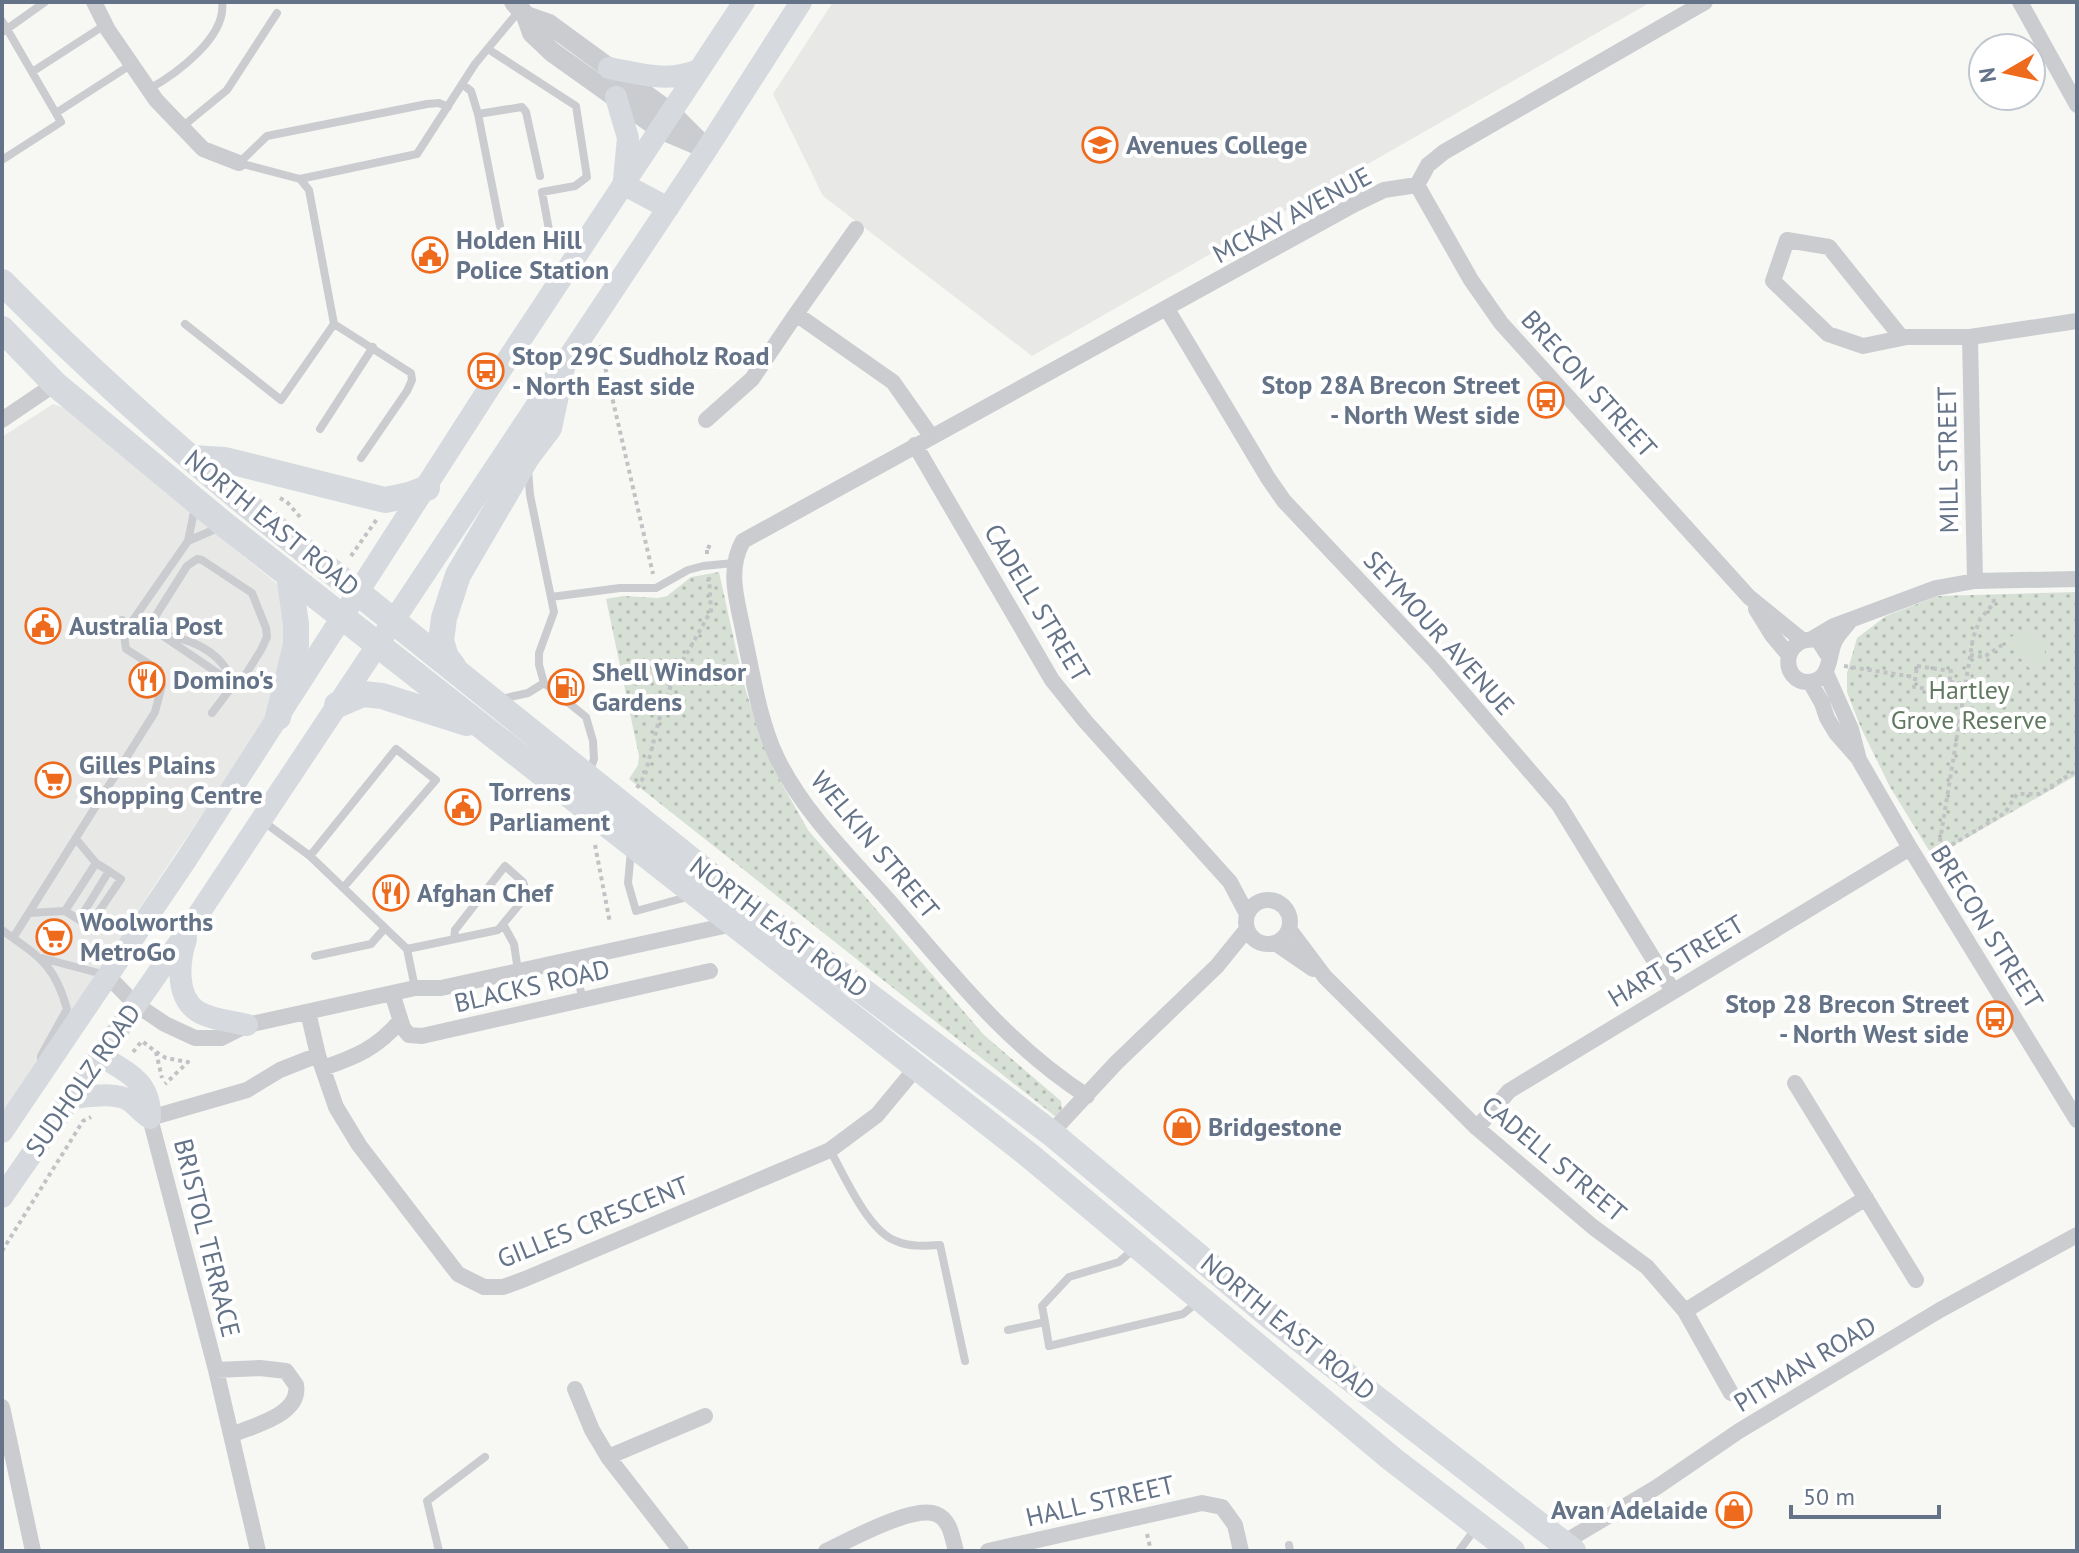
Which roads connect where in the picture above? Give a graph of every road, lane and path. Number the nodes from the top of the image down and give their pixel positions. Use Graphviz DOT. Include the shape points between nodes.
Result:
graph roads {
  1 [pos="45,2"];
  2 [pos="94,2"];
  3 [pos="222,2"];
  4 [pos="744,2"];
  5 [pos="801,2"];
  6 [pos="1705,2"];
  7 [pos="2020,2"];
  8 [pos="520,9"];
  9 [pos="277,13"];
  10 [pos="105,25"];
  11 [pos="4,27"];
  12 [pos="488,49"];
  13 [pos="132,64"];
  14 [pos="609,68"];
  15 [pos="699,70"];
  16 [pos="32,72"];
  17 [pos="462,84"];
  18 [pos="149,89"];
  19 [pos="616,97"];
  20 [pos="2077,105"];
  21 [pos="448,107"];
  22 [pos="56,113"];
  23 [pos="478,114"];
  24 [pos="665,121"];
  25 [pos="182,127"];
  26 [pos="707,149"];
  27 [pos="2,160"];
  28 [pos="239,163"];
  29 [pos="540,176"];
  30 [pos="300,179"];
  31 [pos="623,184"];
  32 [pos="1417,185"];
  33 [pos="668,208"];
  34 [pos="500,226"];
  35 [pos="856,229"];
  36 [pos="550,235"];
  37 [pos="2,282"];
  38 [pos="1167,309"];
  39 [pos="796,314"];
  40 [pos="2077,321"];
  41 [pos="42,323"];
  42 [pos="185,324"];
  43 [pos="334,324"];
  44 [pos="2,329"];
  45 [pos="1970,337"];
  46 [pos="1902,338"];
  47 [pos="599,342"];
  48 [pos="373,347"];
  49 [pos="563,363"];
  50 [pos="55,384"];
  51 [pos="2,420"];
  52 [pos="706,420"];
  53 [pos="320,429"];
  54 [pos="931,436"];
  55 [pos="915,445"];
  56 [pos="527,457"];
  57 [pos="192,458"];
  58 [pos="361,458"];
  59 [pos="427,488"];
  60 [pos="196,500"];
  61 [pos="381,514"];
  62 [pos="225,525"];
  63 [pos="188,541"];
  64 [pos="351,556"];
  65 [pos="734,563"];
  66 [pos="708,574"];
  67 [pos="289,575"];
  68 [pos="2077,579"];
  69 [pos="1975,581"];
  70 [pos="1992,581"];
  71 [pos="656,588"];
  72 [pos="359,593"];
  73 [pos="551,597"];
  74 [pos="1749,597"];
  75 [pos="343,618"];
  76 [pos="122,620"];
  77 [pos="393,620"];
  78 [pos="1850,621"];
  79 [pos="124,633"];
  80 [pos="1807,640"];
  81 [pos="2005,643"];
  82 [pos="377,644"];
  83 [pos="1788,654"];
  84 [pos="1970,655"];
  85 [pos="1831,665"];
  86 [pos="456,671"];
  87 [pos="1915,677"];
  88 [pos="1810,682"];
  89 [pos="1950,682"];
  90 [pos="544,683"];
  91 [pos="234,684"];
  92 [pos="1966,684"];
  93 [pos="493,700"];
  94 [pos="337,705"];
  95 [pos="212,713"];
  96 [pos="278,717"];
  97 [pos="486,729"];
  98 [pos="1858,758"];
  99 [pos="2077,770"];
  100 [pos="588,776"];
  101 [pos="623,805"];
  102 [pos="261,820"];
  103 [pos="76,839"];
  104 [pos="632,844"];
  105 [pos="595,845"];
  106 [pos="1910,848"];
  107 [pos="1938,853"];
  108 [pos="310,856"];
  109 [pos="96,863"];
  110 [pos="1920,864"];
  111 [pos="109,871"];
  112 [pos="1230,882"];
  113 [pos="343,888"];
  114 [pos="696,894"];
  115 [pos="1264,900"];
  116 [pos="65,911"];
  117 [pos="29,913"];
  118 [pos="79,920"];
  119 [pos="1247,922"];
  120 [pos="610,923"];
  121 [pos="503,924"];
  122 [pos="733,924"];
  123 [pos="190,927"];
  124 [pos="385,928"];
  125 [pos="1289,929"];
  126 [pos="2,930"];
  127 [pos="13,938"];
  128 [pos="454,939"];
  129 [pos="1267,943"];
  130 [pos="407,949"];
  131 [pos="315,956"];
  132 [pos="41,958"];
  133 [pos="572,959"];
  134 [pos="1217,966"];
  135 [pos="518,971"];
  136 [pos="710,971"];
  137 [pos="107,975"];
  138 [pos="1325,977"];
  139 [pos="415,988"];
  140 [pos="1673,991"];
  141 [pos="392,993"];
  142 [pos="584,1000"];
  143 [pos="135,1004"];
  144 [pos="308,1012"];
  145 [pos="400,1021"];
  146 [pos="247,1025"];
  147 [pos="142,1041"];
  148 [pos="156,1052"];
  149 [pos="99,1055"];
  150 [pos="320,1061"];
  151 [pos="916,1068"];
  152 [pos="42,1071"];
  153 [pos="1795,1083"];
  154 [pos="1087,1096"];
  155 [pos="71,1098"];
  156 [pos="99,1115"];
  157 [pos="150,1118"];
  158 [pos="2077,1120"];
  159 [pos="1477,1128"];
  160 [pos="2,1132"];
  161 [pos="1051,1133"];
  162 [pos="830,1150"];
  163 [pos="1030,1156"];
  164 [pos="2,1197"];
  165 [pos="1866,1198"];
  166 [pos="2077,1235"];
  167 [pos="1138,1245"];
  168 [pos="2,1251"];
  169 [pos="1916,1280"];
  170 [pos="1202,1298"];
  171 [pos="1685,1311"];
  172 [pos="1045,1322"];
  173 [pos="1008,1330"];
  174 [pos="965,1361"];
  175 [pos="216,1370"];
  176 [pos="575,1389"];
  177 [pos="1731,1393"];
  178 [pos="2,1407"];
  179 [pos="705,1416"];
  180 [pos="232,1435"];
  181 [pos="485,1457"];
  182 [pos="608,1457"];
  183 [pos="1477,1525"];
  184 [pos="1562,1548"];
  185 [pos="33,1551"];
  186 [pos="258,1551"];
  187 [pos="439,1551"];
  188 [pos="681,1551"];
  189 [pos="826,1551"];
  190 [pos="956,1551"];
  191 [pos="988,1551"];
  192 [pos="1241,1551"];
  193 [pos="1459,1551"];
  194 [pos="1512,1551"];
  1 -- 11 [label="lane"];
  2 -- 10 [label="street"];
  3 -- 18 [label="lane" via="224,13 214,33 194,57"];
  4 -- 15 [label="main road"];
  5 -- 26 [label="main road, SUDHOLZ ROAD"];
  6 -- 32 [label="street" via="1444,152 1428,165"];
  7 -- 20 [label="street"];
  8 -- 12 [label="lane"];
  8 -- 14 [label="street"];
  8 -- 19 [label="street" via="542,43"];
  9 -- 25 [label="lane" via="227,90"];
  10 -- 13 [label="street"];
  10 -- 16 [label="lane"];
  11 -- 16 [label="lane"];
  12 -- 17 [label="lane"];
  12 -- 36 [label="lane" via="576,106 587,177 575,186 542,192"];
  13 -- 18 [label="street"];
  13 -- 22 [label="lane"];
  14 -- 15 [label="main road" via="664,79"];
  14 -- 24 [label="street"];
  15 -- 24 [label="main road, SUDHOLZ ROAD"];
  16 -- 22 [label="lane"];
  17 -- 21 [label="lane"];
  17 -- 23 [label="lane" via="471,91"];
  18 -- 25 [label="street"];
  19 -- 24 [label="street"];
  19 -- 31 [label="main road" via="628,138"];
  21 -- 28 [label="lane" via="427,104 267,136"];
  21 -- 30 [label="lane" via="417,154"];
  22 -- 27 [label="lane" via="61,122"];
  23 -- 29 [label="lane" via="522,107"];
  23 -- 34 [label="lane"];
  24 -- 26 [label="street"];
  24 -- 31 [label="main road, SUDHOLZ ROAD"];
  25 -- 28 [label="street" via="203,149"];
  26 -- 33 [label="main road, SUDHOLZ ROAD"];
  28 -- 30 [label="lane"];
  30 -- 43 [label="lane" via="309,190"];
  31 -- 33 [label="main road"];
  31 -- 59 [label="main road, SUDHOLZ ROAD" via="531,309"];
  32 -- 38 [label="street, MCKAY AVENUE" via="1365,199"];
  32 -- 74 [label="street, BRECON STREET" via="1501,323"];
  33 -- 49 [label="main road, SUDHOLZ ROAD"];
  35 -- 39 [label="street"];
  37 -- 41 [label="highway, NORTH EAST ROAD"];
  38 -- 54 [label="street, MCKAY AVENUE"];
  38 -- 140 [label="street, SEYMOUR AVENUE" via="1284,501 1435,661 1559,805"];
  39 -- 52 [label="street" via="752,379"];
  39 -- 54 [label="street" via="893,382"];
  40 -- 45 [label="street"];
  41 -- 50 [label="highway" via="59,361 62,376"];
  41 -- 57 [label="highway, NORTH EAST ROAD"];
  42 -- 43 [label="lane" via="281,400"];
  43 -- 48 [label="lane"];
  44 -- 50 [label="highway, NORTH EAST ROAD"];
  45 -- 46 [label="street"];
  45 -- 69 [label="street, MILL STREET"];
  46 -- 46 [label="street" via="1863,346 1828,334 1773,281 1787,240 1829,247"];
  47 -- 71 [label="path"];
  48 -- 53 [label="lane"];
  48 -- 58 [label="lane" via="405,367 412,380"];
  49 -- 56 [label="highway" via="549,428"];
  49 -- 77 [label="main road, SUDHOLZ ROAD"];
  50 -- 51 [label="street"];
  50 -- 60 [label="highway, NORTH EAST ROAD"];
  54 -- 55 [label="street"];
  55 -- 65 [label="street" via="743,541"];
  55 -- 112 [label="street, CADELL STREET" via="1052,680"];
  56 -- 73 [label="lane"];
  56 -- 86 [label="highway" via="458,575 441,641"];
  57 -- 59 [label="highway" via="225,460 385,500"];
  57 -- 72 [label="highway, NORTH EAST ROAD"];
  59 -- 72 [label="main road, SUDHOLZ ROAD"];
  60 -- 62 [label="highway, NORTH EAST ROAD"];
  60 -- 63 [label="lane"];
  61 -- 64 [label="path"];
  62 -- 63 [label="lane"];
  62 -- 67 [label="highway, NORTH EAST ROAD"];
  63 -- 79 [label="lane"];
  65 -- 71 [label="lane" via="688,570"];
  65 -- 154 [label="street, WELKIN STREET" via="734,587 761,712 776,756 805,806 999,1026"];
  66 -- 101 [label="path" via="711,611 674,676 645,775"];
  67 -- 75 [label="highway, NORTH EAST ROAD"];
  67 -- 96 [label="highway" via="296,645"];
  68 -- 70 [label="street"];
  69 -- 70 [label="street"];
  69 -- 78 [label="street" via="1920,592"];
  70 -- 84 [label="path" via="1994,603 1980,619"];
  71 -- 73 [label="lane"];
  72 -- 75 [label="main road, SUDHOLZ ROAD"];
  72 -- 77 [label="highway, NORTH EAST ROAD"];
  73 -- 90 [label="lane" via="554,612 539,653"];
  74 -- 80 [label="street, BRECON STREET"];
  74 -- 83 [label="street, BRECON STREET"];
  75 -- 82 [label="highway, NORTH EAST ROAD"];
  75 -- 96 [label="main road, SUDHOLZ ROAD"];
  76 -- 79 [label="lane"];
  77 -- 82 [label="main road, SUDHOLZ ROAD"];
  77 -- 86 [label="highway, NORTH EAST ROAD"];
  78 -- 80 [label="street"];
  78 -- 85 [label="street" via="1835,638"];
  79 -- 103 [label="lane" via="126,649 159,670 162,685 155,712"];
  80 -- 83 [label="street"];
  80 -- 85 [label="street" via="1825,647"];
  81 -- 84 [label="path" via="1984,657"];
  82 -- 94 [label="main road, SUDHOLZ ROAD"];
  82 -- 97 [label="highway, NORTH EAST ROAD"];
  83 -- 88 [label="street" via="1793,675"];
  84 -- 92 [label="path"];
  85 -- 87 [label="path"];
  85 -- 88 [label="street"];
  85 -- 98 [label="street, BRECON STREET"];
  86 -- 93 [label="highway, NORTH EAST ROAD"];
  87 -- 89 [label="path" via="1914,687 1948,692"];
  87 -- 89 [label="path" via="1917,666 1951,671"];
  88 -- 98 [label="street, BRECON STREET" via="1831,726"];
  89 -- 92 [label="path"];
  90 -- 93 [label="lane" via="528,693"];
  90 -- 100 [label="lane" via="586,717 594,759"];
  91 -- 91 [label="lane" via="157,632 153,620 187,566 197,559 252,593 263,616 267,637 246,674"];
  91 -- 95 [label="lane"];
  92 -- 107 [label="path"];
  93 -- 100 [label="highway, NORTH EAST ROAD"];
  94 -- 97 [label="highway" via="363,694 382,696"];
  94 -- 102 [label="main road, SUDHOLZ ROAD"];
  96 -- 137 [label="main road, SUDHOLZ ROAD"];
  97 -- 104 [label="highway, NORTH EAST ROAD"];
  98 -- 106 [label="street, BRECON STREET"];
  99 -- 107 [label="path" via="2039,794 2017,794 2005,813"];
  100 -- 101 [label="highway, NORTH EAST ROAD"];
  101 -- 161 [label="highway, NORTH EAST ROAD"];
  102 -- 108 [label="lane"];
  102 -- 123 [label="main road, SUDHOLZ ROAD"];
  103 -- 109 [label="lane"];
  103 -- 117 [label="lane"];
  104 -- 114 [label="highway, NORTH EAST ROAD"];
  104 -- 114 [label="lane" via="628,883 636,911"];
  105 -- 120 [label="path"];
  106 -- 110 [label="street, BRECON STREET"];
  106 -- 140 [label="street, HART STREET"];
  107 -- 110 [label="path"];
  108 -- 113 [label="lane"];
  108 -- 113 [label="lane" via="396,749 436,780"];
  109 -- 111 [label="lane"];
  109 -- 116 [label="lane"];
  110 -- 158 [label="street, BRECON STREET"];
  111 -- 118 [label="lane"];
  111 -- 118 [label="lane" via="121,879 89,926"];
  112 -- 115 [label="street, CADELL STREET"];
  112 -- 119 [label="street, CADELL STREET"];
  113 -- 124 [label="lane"];
  114 -- 122 [label="highway, NORTH EAST ROAD"];
  115 -- 119 [label="street" via="1256,903"];
  115 -- 125 [label="street" via="1284,907"];
  116 -- 117 [label="lane"];
  116 -- 118 [label="lane"];
  117 -- 127 [label="lane"];
  119 -- 129 [label="street"];
  119 -- 134 [label="street"];
  121 -- 128 [label="lane" via="498,930"];
  121 -- 128 [label="lane" via="526,891 505,866 455,930"];
  121 -- 135 [label="lane" via="514,944"];
  122 -- 133 [label="street, BLACKS ROAD"];
  122 -- 151 [label="highway, NORTH EAST ROAD"];
  123 -- 143 [label="main road, SUDHOLZ ROAD"];
  123 -- 146 [label="main road" via="180,961 189,1004 209,1017"];
  124 -- 130 [label="lane"];
  124 -- 131 [label="lane" via="371,944"];
  125 -- 129 [label="street" via="1282,940"];
  125 -- 138 [label="street, CADELL STREET"];
  126 -- 127 [label="lane"];
  127 -- 132 [label="lane"];
  128 -- 130 [label="lane"];
  129 -- 134 [label="street"];
  129 -- 138 [label="street, CADELL STREET"];
  130 -- 139 [label="lane"];
  132 -- 137 [label="lane"];
  132 -- 152 [label="lane" via="60,983 67,1009 41,1056"];
  133 -- 135 [label="street, BLACKS ROAD"];
  133 -- 142 [label="lane"];
  134 -- 154 [label="street"];
  135 -- 139 [label="street, BLACKS ROAD" via="441,988"];
  136 -- 142 [label="street, BLACKS ROAD"];
  137 -- 143 [label="street, BLACKS ROAD"];
  137 -- 152 [label="main road, SUDHOLZ ROAD"];
  138 -- 159 [label="street, CADELL STREET"];
  139 -- 141 [label="street, BLACKS ROAD"];
  140 -- 159 [label="street, HART STREET" via="1509,1091"];
  141 -- 144 [label="street, BLACKS ROAD"];
  141 -- 145 [label="street"];
  142 -- 145 [label="street, BLACKS ROAD" via="422,1036 409,1035"];
  143 -- 146 [label="street, BLACKS ROAD" via="195,1038 221,1038"];
  143 -- 149 [label="main road, SUDHOLZ ROAD"];
  144 -- 146 [label="street, BLACKS ROAD"];
  144 -- 150 [label="street, GILLES CRESCENT"];
  145 -- 150 [label="street" via="359,1056"];
  147 -- 148 [label="path"];
  148 -- 148 [label="path" via="158,1063 163,1086 188,1062"];
  149 -- 155 [label="main road, SUDHOLZ ROAD"];
  149 -- 157 [label="main road" via="146,1089"];
  150 -- 157 [label="street" via="280,1070 247,1090"];
  150 -- 162 [label="street, GILLES CRESCENT" via="336,1107 359,1145 458,1274 484,1287 525,1279"];
  151 -- 162 [label="street, GILLES CRESCENT" via="877,1115"];
  151 -- 163 [label="highway, NORTH EAST ROAD"];
  152 -- 160 [label="main road, SUDHOLZ ROAD"];
  153 -- 165 [label="street"];
  154 -- 161 [label="street"];
  155 -- 157 [label="main road" via="116,1097"];
  155 -- 164 [label="main road, SUDHOLZ ROAD"];
  156 -- 168 [label="path" via="83,1121"];
  157 -- 175 [label="street, BRISTOL TERRACE"];
  159 -- 171 [label="street, CADELL STREET" via="1647,1267"];
  161 -- 163 [label="highway"];
  161 -- 184 [label="highway, NORTH EAST ROAD" via="1271,1317"];
  162 -- 174 [label="lane" via="877,1229 894,1241 940,1245"];
  163 -- 167 [label="highway, NORTH EAST ROAD"];
  165 -- 169 [label="street"];
  165 -- 171 [label="street"];
  166 -- 184 [label="street, PITMAN ROAD" via="1739,1431"];
  167 -- 170 [label="highway, NORTH EAST ROAD"];
  167 -- 172 [label="lane" via="1119,1262 1069,1277 1042,1306"];
  170 -- 172 [label="lane" via="1183,1314 1049,1346"];
  170 -- 183 [label="highway, NORTH EAST ROAD"];
  171 -- 177 [label="street, CADELL STREET"];
  172 -- 173 [label="lane"];
  175 -- 180 [label="street, BRISTOL TERRACE"];
  175 -- 180 [label="street, BRISTOL TERRACE" via="286,1371 296,1385 295,1402 288,1410"];
  176 -- 182 [label="street"];
  178 -- 185 [label="street"];
  179 -- 182 [label="street"];
  180 -- 186 [label="street, BRISTOL TERRACE"];
  181 -- 187 [label="lane" via="427,1501"];
  182 -- 188 [label="street"];
  183 -- 193 [label="lane"];
  183 -- 194 [label="highway, NORTH EAST ROAD"];
  189 -- 190 [label="street" via="916,1512 937,1514 949,1525"];
  191 -- 192 [label="street, HALL STREET" via="1202,1503 1222,1507 1235,1525"];
}
